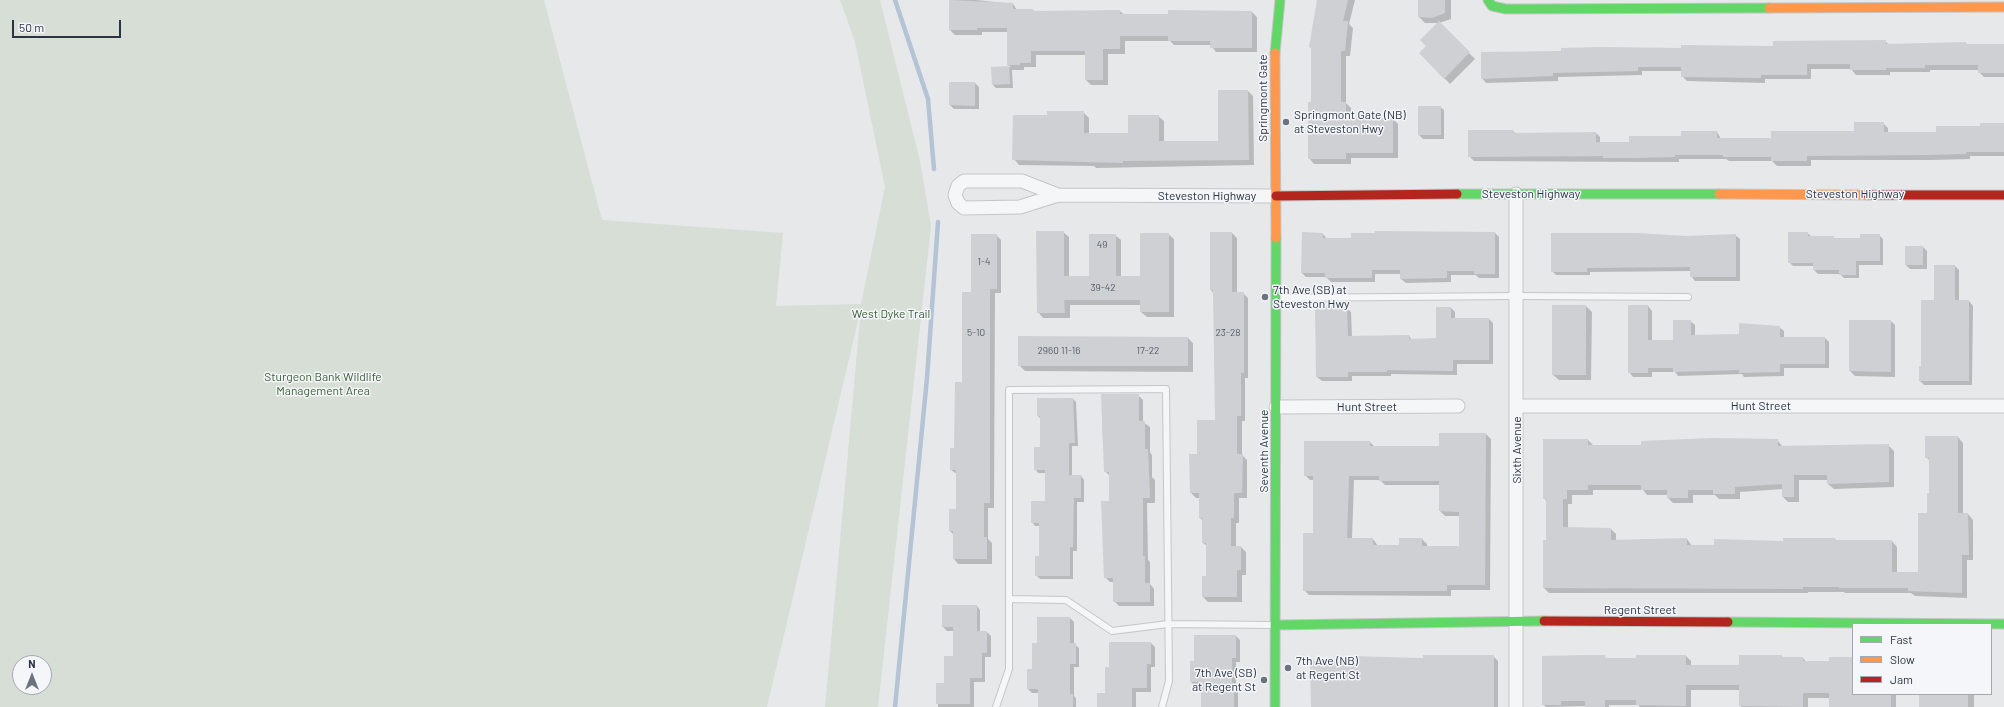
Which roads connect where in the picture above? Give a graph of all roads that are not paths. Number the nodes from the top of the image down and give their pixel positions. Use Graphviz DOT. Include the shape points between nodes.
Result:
graph roads {
  1 [pos="1280,0"];
  2 [pos="1488,0"];
  3 [pos="2004,7"];
  4 [pos="1516,194"];
  5 [pos="1058,195"];
  6 [pos="2004,195"];
  7 [pos="1276,196"];
  8 [pos="1516,296"];
  9 [pos="1688,297"];
  10 [pos="1276,298"];
  11 [pos="1458,406"];
  12 [pos="1517,406"];
  13 [pos="2004,406"];
  14 [pos="1276,407"];
  15 [pos="1009,599"];
  16 [pos="1516,621"];
  17 [pos="1852,623"];
  18 [pos="1168,624"];
  19 [pos="1992,624"];
  20 [pos="2004,624"];
  21 [pos="1275,625"];
  22 [pos="996,707"];
  23 [pos="1162,707"];
  24 [pos="1275,707"];
  25 [pos="1516,707"];
  1 -- 7 [label="street, Springmont Gate" via="1275,52"];
  2 -- 3 [label="street" via="1492,6 1506,9"];
  4 -- 6 [label="street, Steveston Highway"];
  4 -- 7 [label="street, Steveston Highway"];
  4 -- 8 [label="street, Sixth Avenue"];
  5 -- 5 [label="street, Steveston Highway" via="1022,181 964,181 958,186 955,195 958,203 964,208 1020,208"];
  5 -- 7 [label="street, Steveston Highway"];
  7 -- 10 [label="street, Seventh Avenue"];
  8 -- 9 [label="lane"];
  8 -- 10 [label="lane"];
  8 -- 12 [label="street, Sixth Avenue"];
  10 -- 14 [label="street, Seventh Avenue"];
  11 -- 14 [label="street, Hunt Street"];
  12 -- 13 [label="street, Hunt Street"];
  12 -- 16 [label="street, Sixth Avenue"];
  14 -- 21 [label="street, Seventh Avenue"];
  15 -- 18 [label="lane" via="1066,600 1112,631"];
  15 -- 18 [label="lane" via="1009,390 1166,389"];
  15 -- 22 [label="lane" via="1009,669"];
  16 -- 17 [label="street, Regent Street"];
  16 -- 21 [label="street, Regent Street"];
  16 -- 25 [label="street, Sixth Avenue"];
  18 -- 21 [label="lane"];
  18 -- 23 [label="lane" via="1169,681"];
  19 -- 20 [label="street, Regent Street"];
  21 -- 24 [label="street, Seventh Avenue"];
}
